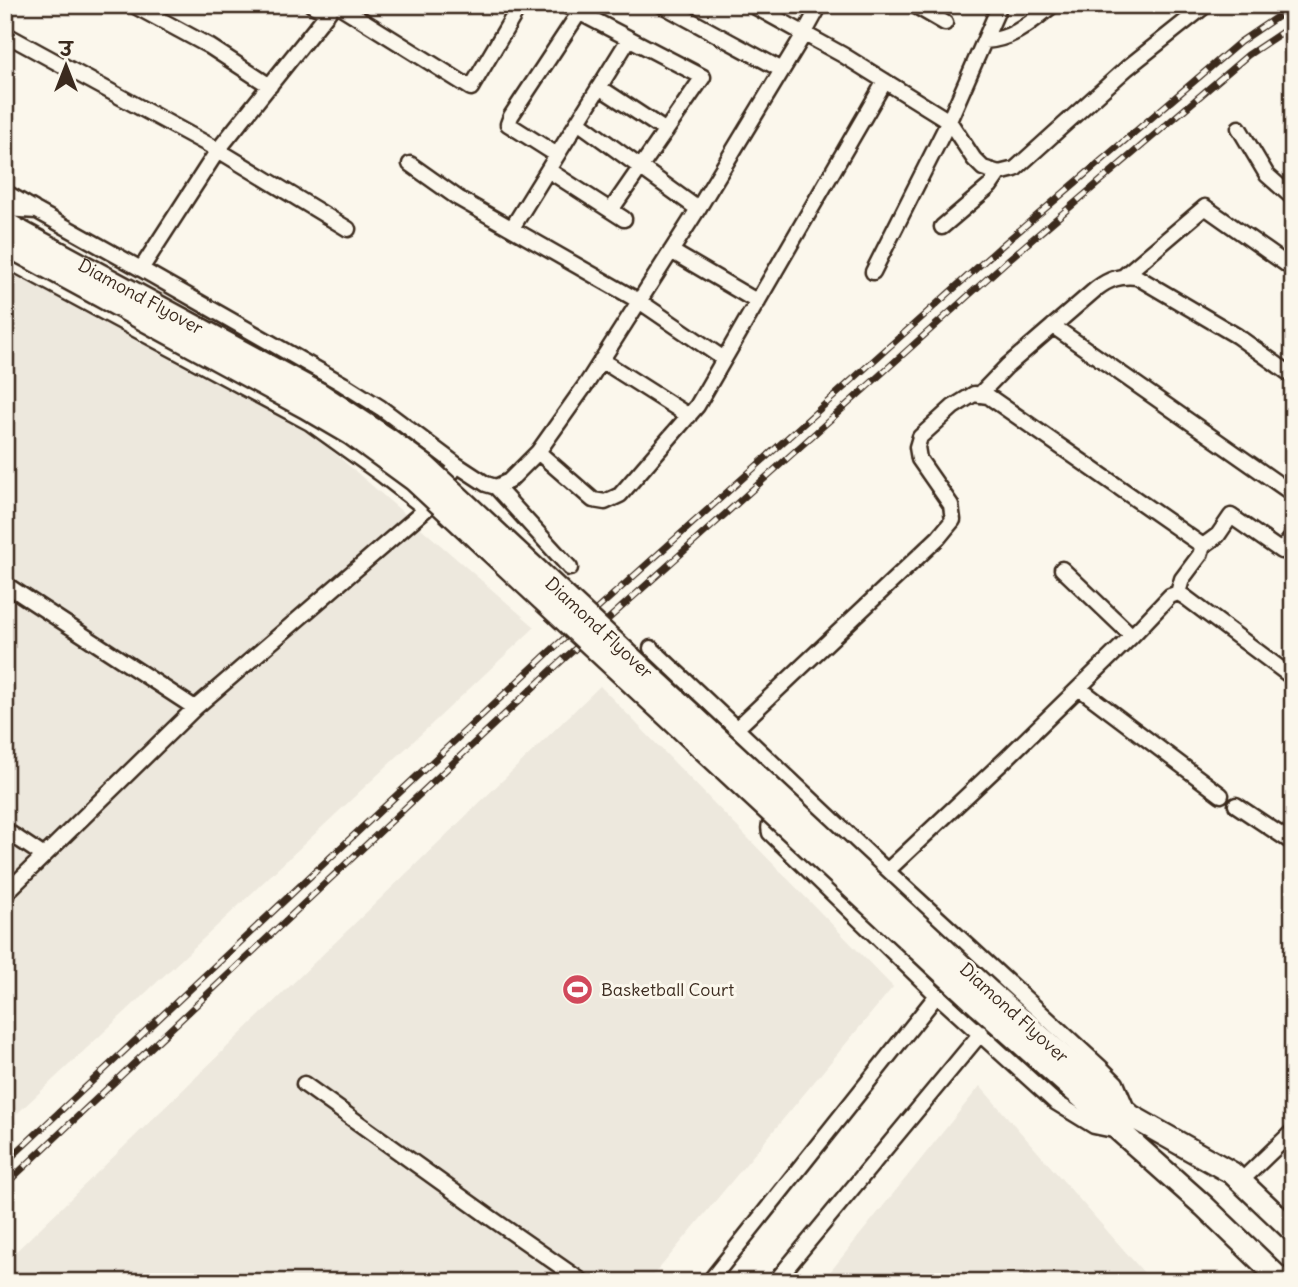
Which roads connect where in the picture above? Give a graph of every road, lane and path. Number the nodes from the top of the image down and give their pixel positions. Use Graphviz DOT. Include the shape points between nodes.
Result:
graph roads {
  1 [pos="133,5"];
  2 [pos="312,5"];
  3 [pos="520,5"];
  4 [pos="565,5"];
  5 [pos="662,5"];
  6 [pos="752,5"];
  7 [pos="820,5"];
  8 [pos="914,5"];
  9 [pos="1000,5"];
  10 [pos="1053,5"];
  11 [pos="1206,5"];
  12 [pos="333,8"];
  13 [pos="579,13"];
  14 [pos="945,23"];
  15 [pos="5,34"];
  16 [pos="804,34"];
  17 [pos="629,39"];
  18 [pos="985,41"];
  19 [pos="782,70"];
  20 [pos="885,81"];
  21 [pos="270,86"];
  22 [pos="599,87"];
  23 [pos="949,121"];
  24 [pos="578,122"];
  25 [pos="1239,128"];
  26 [pos="666,131"];
  27 [pos="218,150"];
  28 [pos="557,155"];
  29 [pos="410,164"];
  30 [pos="641,168"];
  31 [pos="548,170"];
  32 [pos="999,173"];
  33 [pos="5,192"];
  34 [pos="1293,198"];
  35 [pos="5,209"];
  36 [pos="698,209"];
  37 [pos="37,211"];
  38 [pos="943,227"];
  39 [pos="512,228"];
  40 [pos="348,229"];
  41 [pos="10,241"];
  42 [pos="671,251"];
  43 [pos="141,269"];
  44 [pos="1293,269"];
  45 [pos="873,272"];
  46 [pos="1125,275"];
  47 [pos="639,301"];
  48 [pos="758,302"];
  49 [pos="1053,326"];
  50 [pos="724,359"];
  51 [pos="601,360"];
  52 [pos="1293,376"];
  53 [pos="979,395"];
  54 [pos="689,416"];
  55 [pos="538,452"];
  56 [pos="457,465"];
  57 [pos="496,487"];
  58 [pos="1293,494"];
  59 [pos="426,509"];
  60 [pos="1293,536"];
  61 [pos="1203,546"];
  62 [pos="570,568"];
  63 [pos="1062,569"];
  64 [pos="5,584"];
  65 [pos="1178,593"];
  66 [pos="1132,636"];
  67 [pos="651,648"];
  68 [pos="1293,678"];
  69 [pos="1079,688"];
  70 [pos="195,708"];
  71 [pos="737,729"];
  72 [pos="802,789"];
  73 [pos="1221,795"];
  74 [pos="1236,805"];
  75 [pos="5,830"];
  76 [pos="1293,843"];
  77 [pos="44,856"];
  78 [pos="887,871"];
  79 [pos="5,894"];
  80 [pos="937,995"];
  81 [pos="981,1033"];
  82 [pos="304,1084"];
  83 [pos="1126,1124"];
  84 [pos="1293,1130"];
  85 [pos="1241,1181"];
  86 [pos="1293,1231"];
  87 [pos="583,1282"];
  88 [pos="709,1282"];
  89 [pos="775,1282"];
  90 [pos="1283,1282"];
  1 -- 21 [label="street"];
  2 -- 12 [label="street"];
  3 -- 12 [label="street" via="471,88"];
  4 -- 13 [label="street"];
  5 -- 19 [label="street"];
  6 -- 16 [label="street"];
  7 -- 16 [label="street"];
  8 -- 14 [label="street"];
  9 -- 18 [label="street"];
  10 -- 18 [label="street" via="1018,32"];
  11 -- 32 [label="street" via="1014,169"];
  12 -- 21 [label="street"];
  13 -- 17 [label="street"];
  13 -- 28 [label="street" via="508,124"];
  15 -- 27 [label="street"];
  16 -- 19 [label="street"];
  16 -- 20 [label="street"];
  17 -- 22 [label="street"];
  17 -- 26 [label="street" via="703,77"];
  18 -- 23 [label="street"];
  19 -- 36 [label="street"];
  20 -- 23 [label="street"];
  20 -- 48 [label="street"];
  21 -- 27 [label="street"];
  22 -- 24 [label="street"];
  22 -- 26 [label="street"];
  23 -- 32 [label="street" via="982,168"];
  23 -- 45 [label="street"];
  24 -- 28 [label="street"];
  24 -- 30 [label="street"];
  25 -- 34 [label="street" via="1267,175"];
  26 -- 30 [label="street"];
  27 -- 40 [label="street"];
  27 -- 43 [label="street"];
  28 -- 31 [label="street"];
  29 -- 39 [label="street"];
  30 -- 31 [label="street" via="618,214"];
  30 -- 36 [label="street"];
  31 -- 39 [label="street"];
  32 -- 38 [label="street"];
  33 -- 37 [label="street"];
  35 -- 37 [label="street"];
  36 -- 42 [label="street"];
  37 -- 43 [label="street"];
  39 -- 47 [label="street"];
  41 -- 59 [label="street" via="12,263 310,423"];
  41 -- 83 [label="highway, Diamond Flyover, bridge" via="351,434 414,480 978,1005"];
  42 -- 47 [label="street"];
  42 -- 48 [label="street"];
  43 -- 56 [label="street" via="372,402"];
  44 -- 46 [label="street" via="1205,207"];
  46 -- 49 [label="street" via="1108,280"];
  46 -- 52 [label="street" via="1137,277 1237,337"];
  47 -- 50 [label="street"];
  47 -- 51 [label="street"];
  48 -- 50 [label="street"];
  49 -- 53 [label="street"];
  49 -- 58 [label="street"];
  50 -- 54 [label="street"];
  51 -- 54 [label="street"];
  51 -- 55 [label="street"];
  53 -- 61 [label="street" via="988,396"];
  53 -- 71 [label="street" via="953,407 920,436 919,459 951,505 953,520"];
  54 -- 55 [label="street" via="620,495 605,502 593,500"];
  55 -- 57 [label="street" via="509,481"];
  56 -- 57 [label="street"];
  56 -- 59 [label="street"];
  57 -- 62 [label="street"];
  59 -- 70 [label="street"];
  60 -- 61 [label="street" via="1281,551 1231,516"];
  61 -- 65 [label="street"];
  63 -- 66 [label="street"];
  64 -- 70 [label="street"];
  65 -- 66 [label="street" via="1167,598"];
  65 -- 68 [label="street"];
  66 -- 69 [label="street"];
  67 -- 71 [label="street"];
  69 -- 73 [label="street"];
  69 -- 78 [label="street"];
  70 -- 77 [label="street"];
  71 -- 72 [label="street"];
  72 -- 78 [label="street"];
  72 -- 80 [label="street" via="769,822 770,832"];
  74 -- 76 [label="street"];
  75 -- 77 [label="street"];
  77 -- 79 [label="street"];
  78 -- 83 [label="street" via="1116,1083"];
  80 -- 81 [label="street"];
  80 -- 88 [label="street"];
  81 -- 83 [label="street" via="1055,1102 1094,1126"];
  81 -- 89 [label="street"];
  82 -- 87 [label="street"];
  83 -- 85 [label="highway" via="1232,1172"];
  83 -- 90 [label="highway"];
  84 -- 85 [label="street"];
  85 -- 86 [label="highway"];
}
